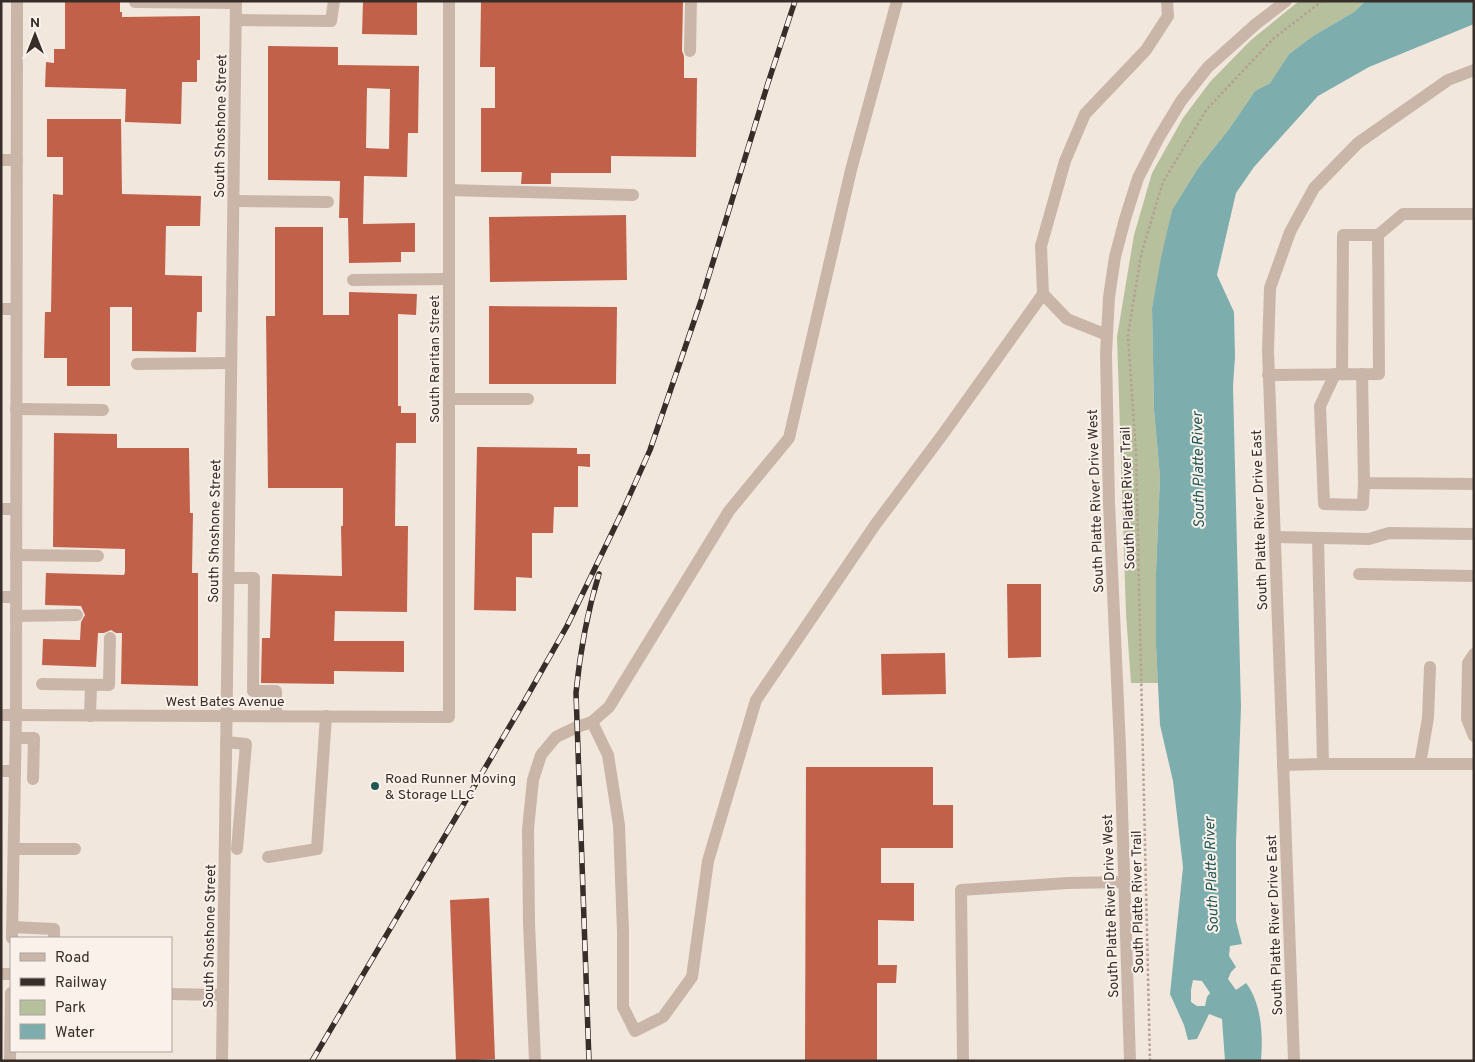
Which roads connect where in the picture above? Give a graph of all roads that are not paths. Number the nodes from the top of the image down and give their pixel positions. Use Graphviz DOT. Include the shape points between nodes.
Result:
graph roads {
  1 [pos="17,1"];
  2 [pos="334,1"];
  3 [pos="449,1"];
  4 [pos="691,1"];
  5 [pos="897,1"];
  6 [pos="1167,1"];
  7 [pos="1286,1"];
  8 [pos="135,2"];
  9 [pos="236,2"];
  10 [pos="236,20"];
  11 [pos="690,51"];
  12 [pos="1474,70"];
  13 [pos="1,160"];
  14 [pos="17,160"];
  15 [pos="449,190"];
  16 [pos="633,195"];
  17 [pos="234,201"];
  18 [pos="328,202"];
  19 [pos="1474,214"];
  20 [pos="1378,235"];
  21 [pos="449,279"];
  22 [pos="353,280"];
  23 [pos="1043,294"];
  24 [pos="1,310"];
  25 [pos="16,310"];
  26 [pos="1107,335"];
  27 [pos="232,363"];
  28 [pos="137,364"];
  29 [pos="1338,374"];
  30 [pos="1362,374"];
  31 [pos="1268,375"];
  32 [pos="449,399"];
  33 [pos="528,399"];
  34 [pos="16,409"];
  35 [pos="103,410"];
  36 [pos="1364,483"];
  37 [pos="1474,484"];
  38 [pos="1,509"];
  39 [pos="16,509"];
  40 [pos="1474,534"];
  41 [pos="1274,537"];
  42 [pos="1318,538"];
  43 [pos="16,555"];
  44 [pos="98,556"];
  45 [pos="1359,574"];
  46 [pos="1474,576"];
  47 [pos="229,578"];
  48 [pos="1,597"];
  49 [pos="16,597"];
  50 [pos="77,615"];
  51 [pos="16,616"];
  52 [pos="110,638"];
  53 [pos="1474,654"];
  54 [pos="1430,666"];
  55 [pos="42,684"];
  56 [pos="91,685"];
  57 [pos="1,715"];
  58 [pos="16,715"];
  59 [pos="90,716"];
  60 [pos="227,716"];
  61 [pos="276,716"];
  62 [pos="326,716"];
  63 [pos="449,717"];
  64 [pos="592,722"];
  65 [pos="1474,736"];
  66 [pos="16,738"];
  67 [pos="226,742"];
  68 [pos="1323,764"];
  69 [pos="1420,764"];
  70 [pos="1474,764"];
  71 [pos="1283,765"];
  72 [pos="1,771"];
  73 [pos="15,771"];
  74 [pos="33,779"];
  75 [pos="75,849"];
  76 [pos="237,849"];
  77 [pos="10,850"];
  78 [pos="268,857"];
  79 [pos="1125,882"];
  80 [pos="7,896"];
  81 [pos="12,933"];
  82 [pos="54,937"];
  83 [pos="172,994"];
  84 [pos="223,995"];
  85 [pos="222,1061"];
  86 [pos="535,1061"];
  87 [pos="963,1061"];
  88 [pos="1130,1061"];
  89 [pos="1294,1061"];
  1 -- 14 [label="street"];
  2 -- 10 [label="street" via="331,21"];
  3 -- 15 [label="street, South Raritan Street"];
  4 -- 11 [label="street"];
  5 -- 64 [label="street" via="851,170 789,438 728,511 610,707"];
  6 -- 23 [label="street" via="1168,16 1146,50 1085,114 1068,153 1041,246"];
  7 -- 26 [label="street, South Platte River Drive West" via="1249,29 1208,67 1158,139 1138,178 1115,257"];
  8 -- 9 [label="street"];
  9 -- 10 [label="street, South Shoshone Street"];
  10 -- 17 [label="street, South Shoshone Street"];
  12 -- 31 [label="street, South Platte River Drive East" via="1448,80 1358,143 1314,188 1290,232 1270,288"];
  13 -- 14 [label="street"];
  14 -- 25 [label="street"];
  15 -- 16 [label="street"];
  15 -- 21 [label="street, South Raritan Street"];
  17 -- 18 [label="street"];
  17 -- 27 [label="street, South Shoshone Street"];
  19 -- 20 [label="street" via="1402,214"];
  20 -- 29 [label="street" via="1343,234"];
  20 -- 30 [label="street" via="1379,374"];
  21 -- 22 [label="street"];
  21 -- 32 [label="street, South Raritan Street"];
  23 -- 26 [label="street" via="1067,319"];
  23 -- 64 [label="street" via="875,525 756,700 708,860 692,976 663,1017 636,1031 623,1007 619,826 608,755"];
  24 -- 25 [label="street"];
  25 -- 34 [label="street"];
  26 -- 79 [label="street, South Platte River Drive West" via="1109,502"];
  27 -- 28 [label="street"];
  27 -- 47 [label="street, South Shoshone Street"];
  29 -- 30 [label="street"];
  29 -- 31 [label="street"];
  29 -- 36 [label="street" via="1320,406 1324,504 1363,505"];
  30 -- 36 [label="street"];
  31 -- 41 [label="street, South Platte River Drive East"];
  32 -- 33 [label="street"];
  32 -- 63 [label="street, South Raritan Street"];
  34 -- 35 [label="street"];
  34 -- 39 [label="street"];
  36 -- 37 [label="street"];
  38 -- 39 [label="street"];
  39 -- 43 [label="street"];
  40 -- 42 [label="street" via="1389,533 1369,539"];
  41 -- 42 [label="street"];
  41 -- 71 [label="street, South Platte River Drive East"];
  42 -- 68 [label="street"];
  43 -- 44 [label="street"];
  43 -- 49 [label="street"];
  45 -- 46 [label="street"];
  47 -- 60 [label="street, South Shoshone Street"];
  47 -- 61 [label="street" via="254,578 253,691 276,691"];
  48 -- 49 [label="street"];
  49 -- 51 [label="street"];
  50 -- 51 [label="street"];
  51 -- 58 [label="street"];
  52 -- 56 [label="street" via="109,685"];
  53 -- 65 [label="street" via="1468,663 1468,719"];
  54 -- 69 [label="street" via="1428,718"];
  55 -- 56 [label="street"];
  56 -- 59 [label="street"];
  57 -- 58 [label="street, West Bates Avenue"];
  58 -- 59 [label="street, West Bates Avenue"];
  58 -- 66 [label="street"];
  59 -- 60 [label="street, West Bates Avenue"];
  60 -- 61 [label="street, West Bates Avenue"];
  60 -- 67 [label="street, South Shoshone Street"];
  61 -- 62 [label="street, West Bates Avenue"];
  62 -- 63 [label="street, West Bates Avenue"];
  62 -- 78 [label="street" via="317,849"];
  64 -- 86 [label="street" via="556,737 541,755 533,780 528,829"];
  66 -- 73 [label="street"];
  66 -- 74 [label="street" via="34,738"];
  67 -- 76 [label="street" via="246,744"];
  67 -- 84 [label="street, South Shoshone Street"];
  68 -- 69 [label="street"];
  68 -- 71 [label="street"];
  69 -- 70 [label="street"];
  71 -- 89 [label="street, South Platte River Drive East"];
  72 -- 73 [label="street"];
  73 -- 77 [label="street"];
  75 -- 77 [label="street"];
  77 -- 80 [label="street"];
  79 -- 87 [label="street" via="961,890"];
  79 -- 88 [label="street, South Platte River Drive West"];
  80 -- 81 [label="street"];
  81 -- 82 [label="street" via="54,928"];
  83 -- 84 [label="street"];
  84 -- 85 [label="street, South Shoshone Street"];
}
